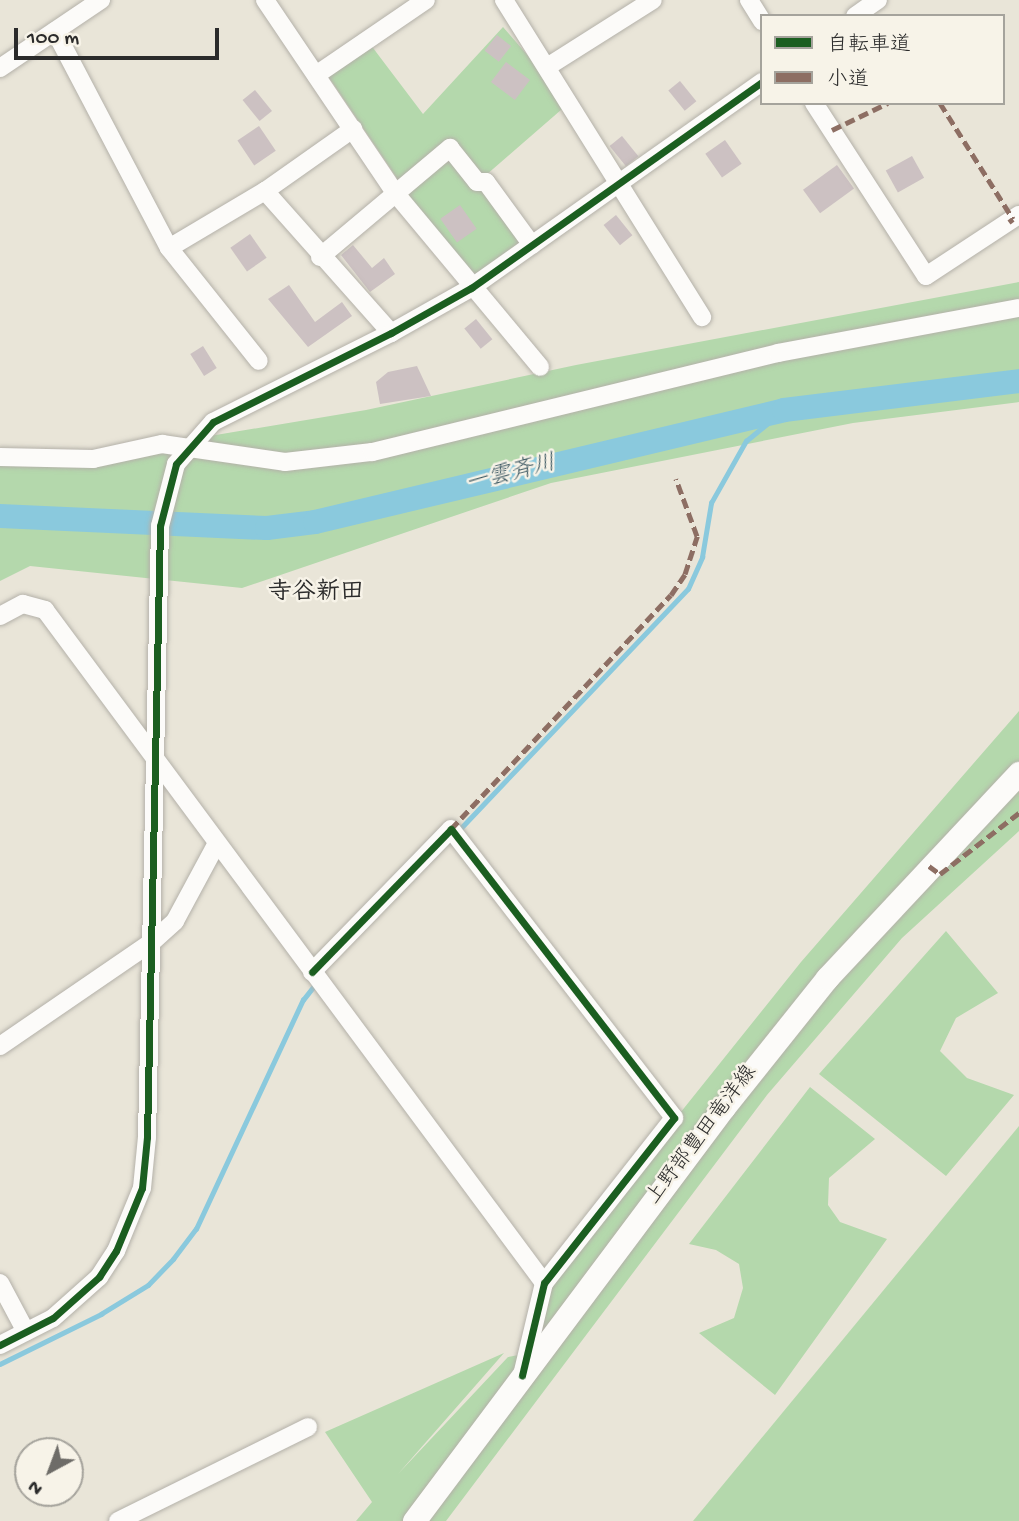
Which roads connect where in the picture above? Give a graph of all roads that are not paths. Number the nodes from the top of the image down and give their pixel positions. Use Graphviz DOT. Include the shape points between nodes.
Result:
graph roads {
  1 [pos="101,0"];
  2 [pos="265,0"];
  3 [pos="426,0"];
  4 [pos="504,0"];
  5 [pos="653,0"];
  6 [pos="749,0"];
  7 [pos="878,0"];
  8 [pos="858,14"];
  9 [pos="760,18"];
  10 [pos="55,31"];
  11 [pos="1,65"];
  12 [pos="547,67"];
  13 [pos="316,75"];
  14 [pos="760,83"];
  15 [pos="815,105"];
  16 [pos="354,129"];
  17 [pos="620,183"];
  18 [pos="265,191"];
  19 [pos="396,194"];
  20 [pos="1019,215"];
  21 [pos="532,245"];
  22 [pos="169,248"];
  23 [pos="320,257"];
  24 [pos="471,288"];
  25 [pos="1019,308"];
  26 [pos="702,317"];
  27 [pos="391,333"];
  28 [pos="259,361"];
  29 [pos="540,367"];
  30 [pos="187,448"];
  31 [pos="0,457"];
  32 [pos="0,616"];
  33 [pos="155,760"];
  34 [pos="1019,773"];
  35 [pos="216,845"];
  36 [pos="152,942"];
  37 [pos="312,972"];
  38 [pos="0,1046"];
  39 [pos="0,1283"];
  40 [pos="544,1283"];
  41 [pos="26,1332"];
  42 [pos="0,1345"];
  43 [pos="522,1375"];
  44 [pos="307,1427"];
  45 [pos="118,1521"];
  46 [pos="414,1521"];
  1 -- 10 [label="street"];
  2 -- 13 [label="street"];
  3 -- 13 [label="street"];
  4 -- 12 [label="street"];
  5 -- 12 [label="street"];
  6 -- 9 [label="street"];
  7 -- 8 [label="street"];
  10 -- 11 [label="street"];
  10 -- 22 [label="street"];
  12 -- 17 [label="street"];
  13 -- 16 [label="street"];
  14 -- 17 [label="street"];
  15 -- 20 [label="street" via="926,275"];
  16 -- 18 [label="street"];
  16 -- 19 [label="street"];
  17 -- 21 [label="street"];
  17 -- 26 [label="street"];
  18 -- 22 [label="street"];
  18 -- 23 [label="street"];
  19 -- 21 [label="street" via="450,148 477,182 486,182"];
  19 -- 23 [label="street"];
  19 -- 24 [label="street"];
  21 -- 24 [label="street"];
  22 -- 28 [label="street"];
  23 -- 27 [label="street"];
  24 -- 27 [label="street"];
  24 -- 29 [label="street"];
  25 -- 30 [label="street" via="778,353 372,452 285,461"];
  27 -- 30 [label="street" via="229,412"];
  30 -- 31 [label="street" via="138,446 93,459"];
  30 -- 33 [label="street" via="171,474 160,526"];
  32 -- 33 [label="street" via="23,604 45,610"];
  33 -- 35 [label="street"];
  33 -- 36 [label="street"];
  34 -- 43 [label="main road, 上野部豊田竜洋線" via="827,978"];
  35 -- 36 [label="street" via="175,921"];
  35 -- 37 [label="street"];
  36 -- 38 [label="street"];
  36 -- 41 [label="street" via="148,1137 142,1188 116,1251 99,1277 53,1318"];
  37 -- 40 [label="street"];
  37 -- 40 [label="street" via="451,829 674,1118"];
  39 -- 41 [label="street"];
  40 -- 43 [label="street"];
  41 -- 42 [label="street"];
  43 -- 46 [label="main road, 上野部豊田竜洋線"];
  44 -- 45 [label="street"];
}
